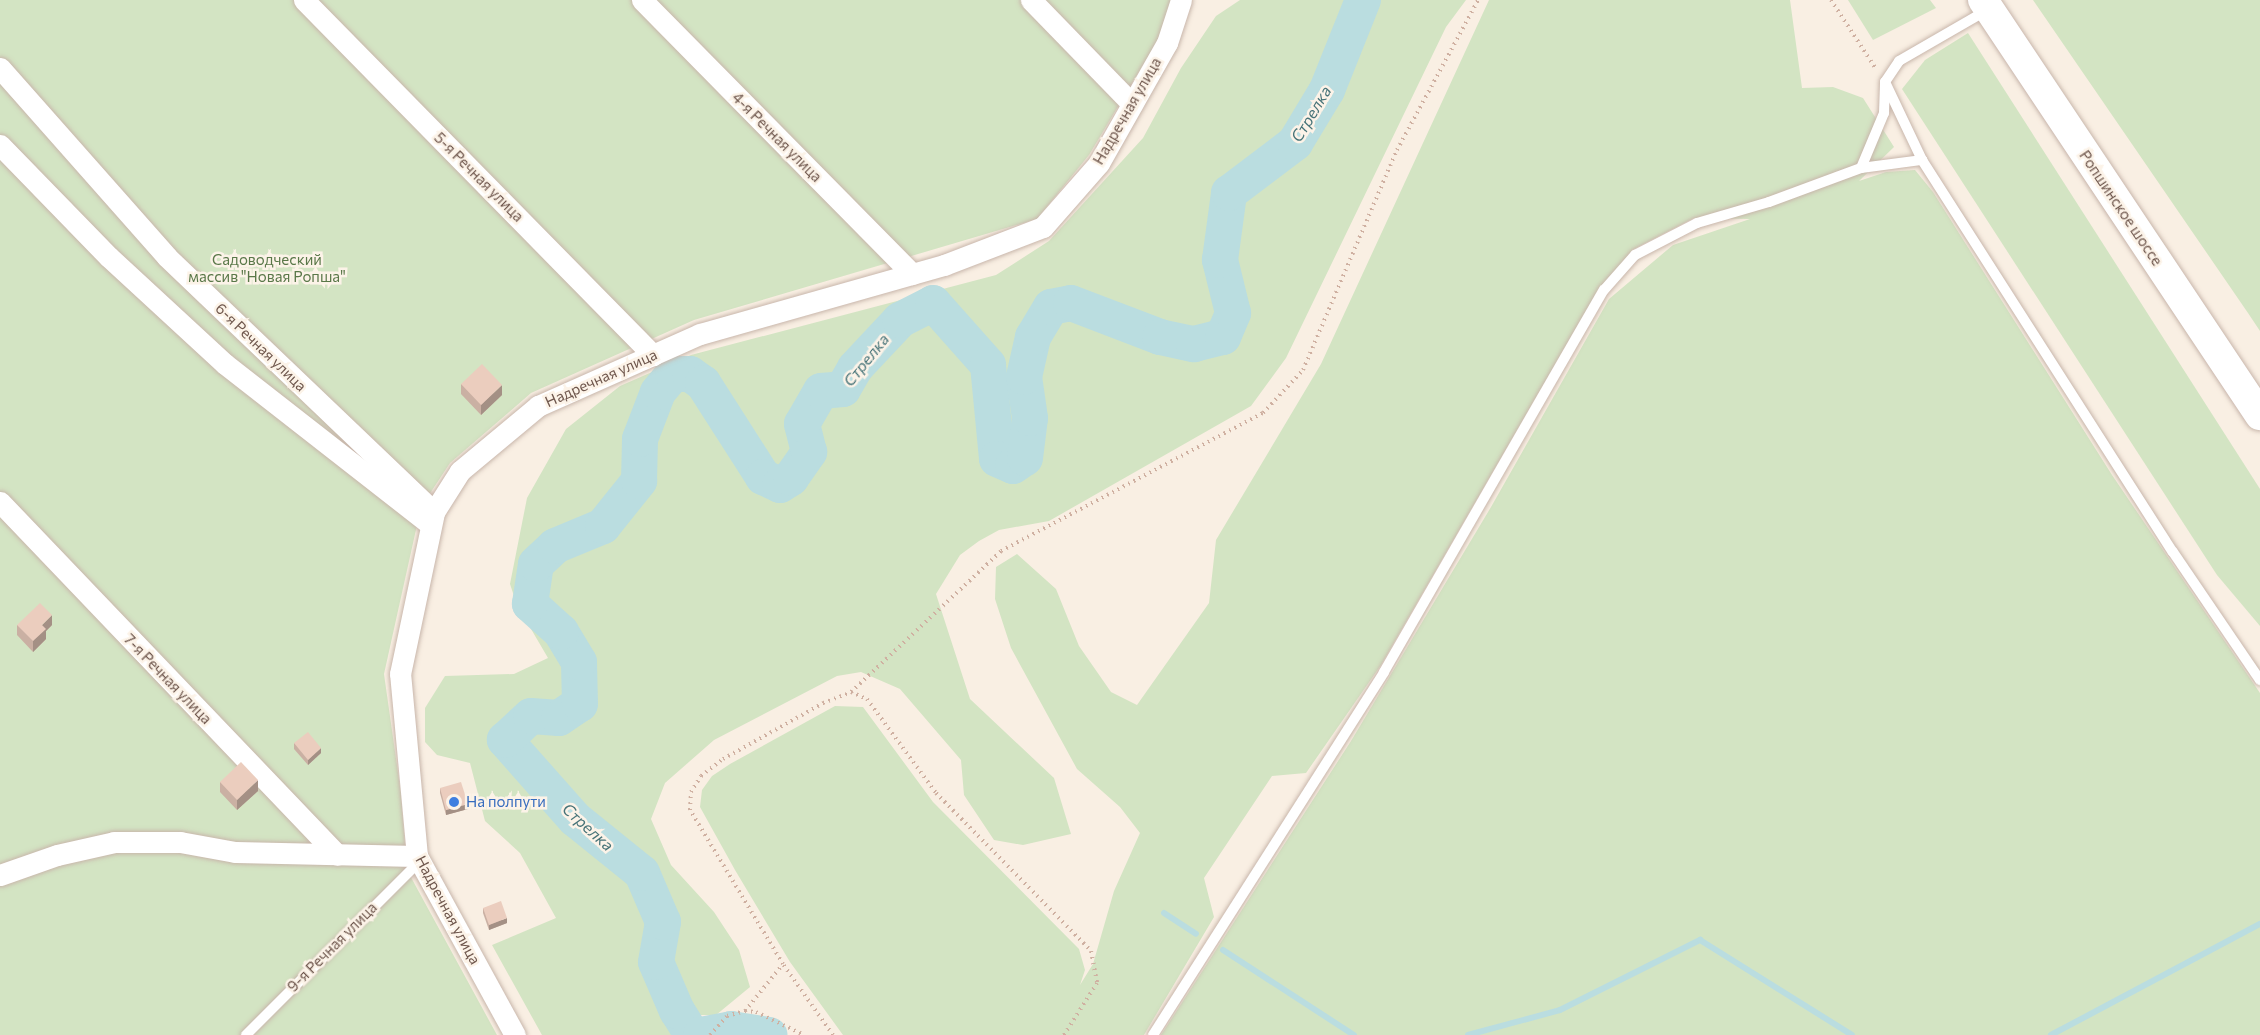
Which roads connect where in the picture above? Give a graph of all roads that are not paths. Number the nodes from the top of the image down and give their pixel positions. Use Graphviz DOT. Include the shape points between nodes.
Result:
graph roads {
  1 [pos="304,0"];
  2 [pos="642,0"];
  3 [pos="1031,0"];
  4 [pos="1181,0"];
  5 [pos="1986,5"];
  6 [pos="0,68"];
  7 [pos="1885,82"];
  8 [pos="1132,104"];
  9 [pos="0,145"];
  10 [pos="1922,160"];
  11 [pos="1861,168"];
  12 [pos="912,274"];
  13 [pos="653,355"];
  14 [pos="2260,415"];
  15 [pos="0,502"];
  16 [pos="432,518"];
  17 [pos="2260,680"];
  18 [pos="337,855"];
  19 [pos="419,858"];
  20 [pos="3,872"];
  21 [pos="246,1035"];
  22 [pos="515,1035"];
  23 [pos="1153,1035"];
  1 -- 13 [label="street, 5-я Речная улица"];
  2 -- 12 [label="street, 4-я Речная улица"];
  3 -- 8 [label="street"];
  4 -- 8 [label="street, Надречная улица" via="1167,43"];
  5 -- 7 [label="lane" via="1899,61"];
  5 -- 14 [label="main road, Ропшинское шоссе"];
  6 -- 16 [label="street, 6-я Речная улица" via="167,257"];
  7 -- 10 [label="lane"];
  7 -- 11 [label="lane" via="1884,113"];
  8 -- 12 [label="street, Надречная улица" via="1099,163 1043,227"];
  9 -- 16 [label="street, 6-я Речная улица" via="108,257 225,364"];
  10 -- 11 [label="lane"];
  10 -- 17 [label="lane" via="2173,552"];
  11 -- 23 [label="lane" via="1769,202 1696,223 1635,255 1604,290 1383,672"];
  12 -- 13 [label="street, Надречная улица" via="700,334"];
  13 -- 16 [label="street, Надречная улица" via="538,406 460,471"];
  15 -- 18 [label="street, 7-я Речная улица"];
  16 -- 19 [label="street, Надречная улица" via="400,674"];
  18 -- 19 [label="street"];
  18 -- 20 [label="street" via="235,852 180,842 114,842"];
  19 -- 21 [label="lane, 9-я Речная улица"];
  19 -- 22 [label="street, Надречная улица"];
}
